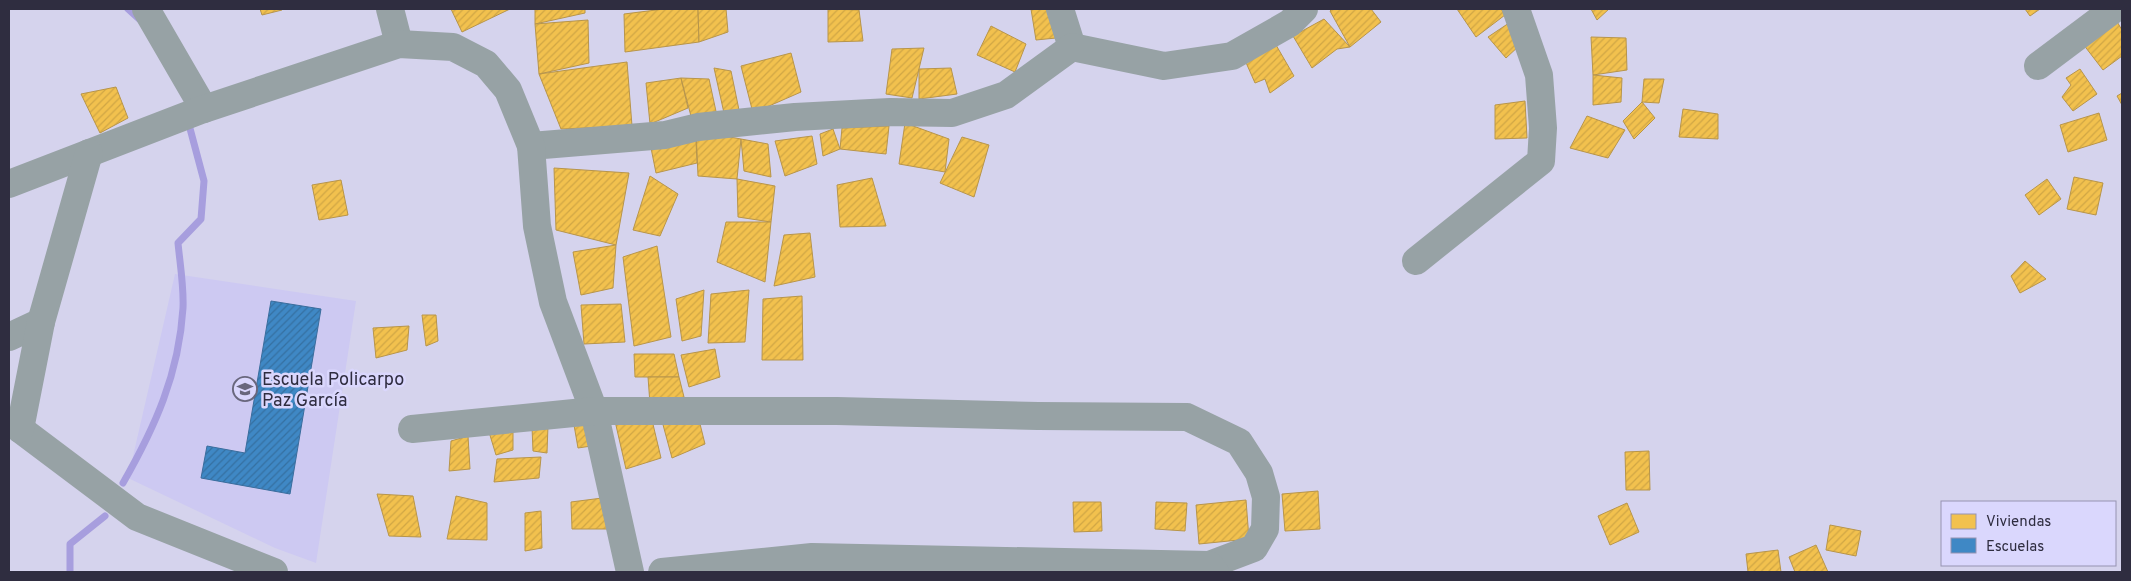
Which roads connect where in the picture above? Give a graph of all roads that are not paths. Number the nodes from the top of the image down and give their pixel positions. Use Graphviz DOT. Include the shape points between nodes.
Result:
graph roads {
  1 [pos="146,9"];
  2 [pos="390,9"];
  3 [pos="1060,9"];
  4 [pos="1304,9"];
  5 [pos="1516,9"];
  6 [pos="2114,9"];
  7 [pos="399,44"];
  8 [pos="1072,46"];
  9 [pos="2038,66"];
  10 [pos="202,110"];
  11 [pos="531,146"];
  12 [pos="89,153"];
  13 [pos="9,184"];
  14 [pos="1416,260"];
  15 [pos="41,322"];
  16 [pos="9,337"];
  17 [pos="594,410"];
  18 [pos="412,429"];
  19 [pos="14,431"];
  20 [pos="1212,569"];
  21 [pos="274,572"];
  22 [pos="630,572"];
  23 [pos="662,572"];
  24 [pos="668,572"];
  1 -- 10 [label="street"];
  2 -- 7 [label="street"];
  3 -- 8 [label="street"];
  4 -- 8 [label="street" via="1290,23 1232,56 1164,66"];
  5 -- 14 [label="street" via="1539,75 1543,128 1541,161"];
  6 -- 9 [label="street"];
  7 -- 10 [label="street"];
  7 -- 11 [label="street" via="452,47 486,64 508,90"];
  8 -- 11 [label="street" via="1006,95 952,113 890,112 794,118 698,127 665,135"];
  10 -- 12 [label="street"];
  11 -- 17 [label="street" via="538,226 553,302"];
  12 -- 13 [label="street"];
  12 -- 15 [label="street"];
  15 -- 16 [label="street"];
  15 -- 19 [label="street"];
  17 -- 18 [label="street"];
  17 -- 20 [label="street" via="1186,417 1239,442 1258,474 1266,497 1265,529 1254,548"];
  17 -- 22 [label="street"];
  19 -- 21 [label="street" via="137,517"];
  20 -- 24 [label="street" via="812,558"];
  23 -- 24 [label="street"];
}
